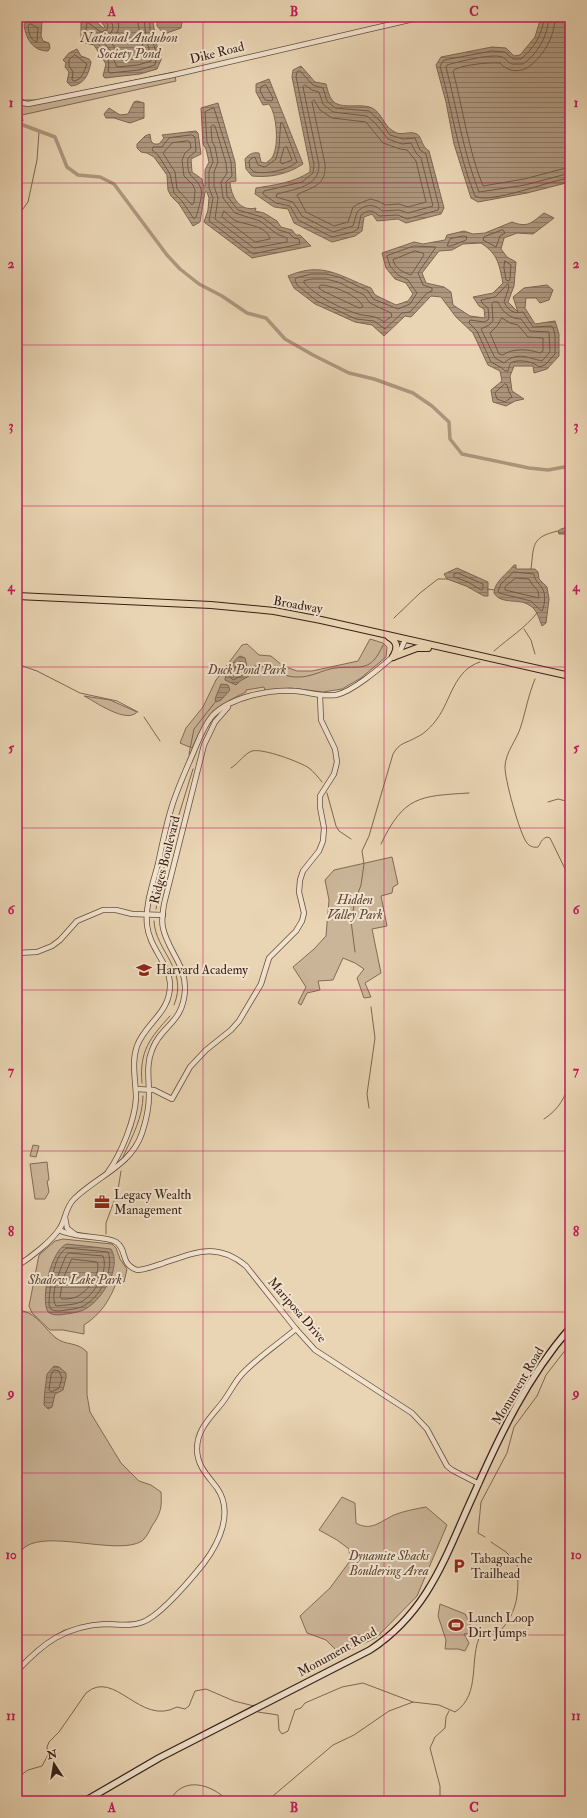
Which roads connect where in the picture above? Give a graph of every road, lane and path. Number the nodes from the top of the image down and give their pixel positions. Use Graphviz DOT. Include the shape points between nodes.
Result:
graph roads {
  1 [pos="422,17"];
  2 [pos="17,102"];
  3 [pos="17,596"];
  4 [pos="384,635"];
  5 [pos="405,640"];
  6 [pos="441,648"];
  7 [pos="393,656"];
  8 [pos="570,676"];
  9 [pos="320,696"];
  10 [pos="232,702"];
  11 [pos="147,915"];
  12 [pos="157,915"];
  13 [pos="163,915"];
  14 [pos="163,930"];
  15 [pos="17,954"];
  16 [pos="149,1088"];
  17 [pos="136,1089"];
  18 [pos="108,1172"];
  19 [pos="65,1214"];
  20 [pos="59,1230"];
  21 [pos="80,1236"];
  22 [pos="17,1266"];
  23 [pos="570,1328"];
  24 [pos="296,1329"];
  25 [pos="479,1484"];
  26 [pos="17,1671"];
  27 [pos="85,1801"];
  1 -- 2 [label="street, Dike Road" via="173,75 28,104"];
  3 -- 4 [label="main road, Broadway" via="253,609 300,616"];
  4 -- 5 [label="main road, Broadway"];
  4 -- 7 [label="main road" via="396,643 397,649"];
  5 -- 6 [label="main road, Broadway"];
  5 -- 7 [label="street, Ridges Boulevard" via="401,649"];
  6 -- 7 [label="main road" via="417,648"];
  6 -- 8 [label="main road, Broadway"];
  7 -- 9 [label="street, Ridges Boulevard" via="348,691"];
  9 -- 10 [label="street, Ridges Boulevard" via="299,691 284,691"];
  9 -- 16 [label="street" via="321,720 335,749 337,762 334,774 320,796 323,841 300,880 299,892 304,913 302,921 296,931 269,958 261,984 238,1021 190,1067 172,1099"];
  10 -- 11 [label="street, Ridges Boulevard" via="218,711 208,722 181,781 165,830"];
  10 -- 13 [label="street, Ridges Boulevard" via="215,722 204,745 170,877"];
  11 -- 12 [label="street"];
  11 -- 15 [label="street" via="98,911 77,921 52,946 37,952"];
  11 -- 17 [label="street, Ridges Boulevard" via="150,940 170,984 165,1006 144,1033 136,1050"];
  12 -- 13 [label="street"];
  12 -- 14 [label="street"];
  13 -- 14 [label="street, Ridges Boulevard"];
  14 -- 16 [label="street, Ridges Boulevard" via="181,966 184,990 178,1016 159,1036 151,1052 148,1066"];
  16 -- 17 [label="street"];
  16 -- 18 [label="street, Ridges Boulevard" via="146,1118 139,1142 126,1160"];
  17 -- 18 [label="street, Ridges Boulevard" via="127,1134 118,1158"];
  18 -- 19 [label="street, Ridges Boulevard" via="75,1198 67,1207"];
  19 -- 20 [label="street, Ridges Boulevard"];
  19 -- 21 [label="street" via="67,1228"];
  20 -- 21 [label="street"];
  20 -- 22 [label="street" via="32,1256"];
  21 -- 24 [label="street, Mariposa Drive" via="116,1242 125,1261 133,1269 141,1270 200,1251 215,1250 226,1253 246,1266"];
  23 -- 25 [label="main road, Monument Road" via="549,1353 531,1381 505,1428"];
  24 -- 25 [label="street, Mariposa Drive" via="315,1350 412,1412 427,1429 447,1466"];
  24 -- 26 [label="street" via="244,1371 200,1431 197,1449 199,1462 205,1475 221,1495 225,1513 219,1538 200,1568 162,1609 148,1620 129,1625 88,1626 65,1633 42,1646"];
  25 -- 27 [label="main road, Monument Road" via="433,1583 395,1632 370,1650 159,1758"];
}
